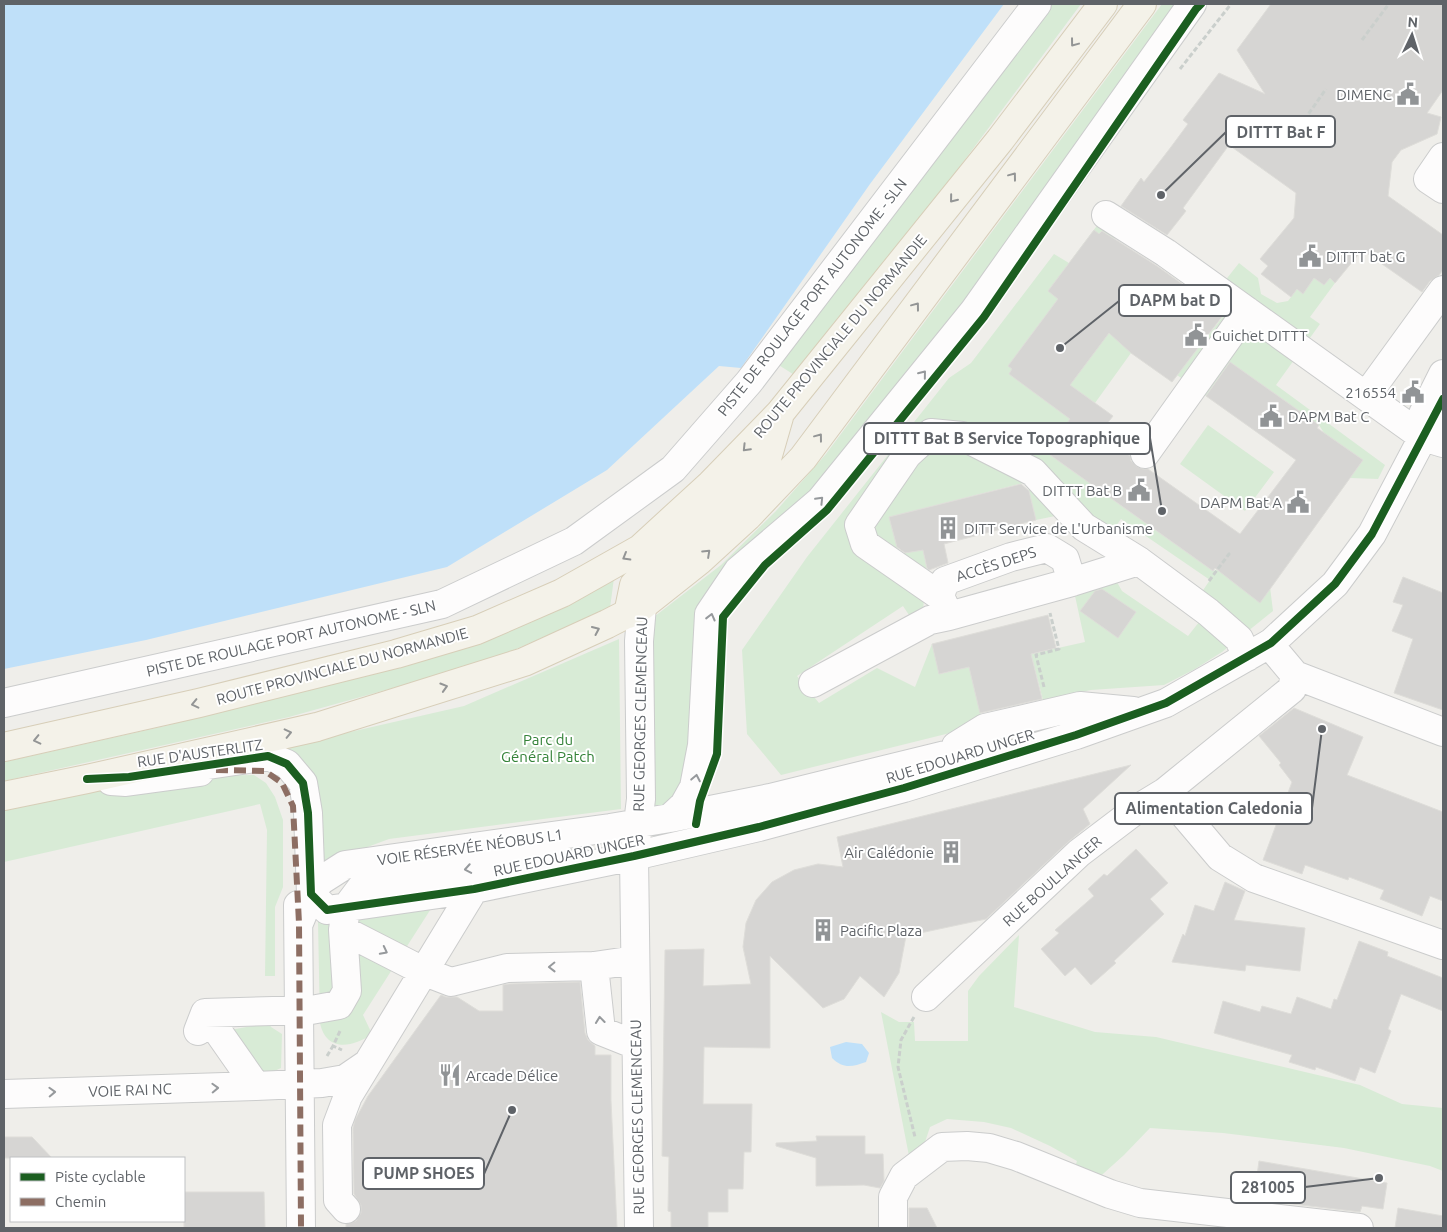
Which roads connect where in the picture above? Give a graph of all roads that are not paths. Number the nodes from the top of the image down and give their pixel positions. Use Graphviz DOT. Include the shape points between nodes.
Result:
graph roads {
  1 [pos="1037,4"];
  2 [pos="1103,4"];
  3 [pos="1142,4"];
  4 [pos="1192,4"];
  5 [pos="1443,157"];
  6 [pos="1443,189"];
  7 [pos="1106,215"];
  8 [pos="1443,290"];
  9 [pos="1248,311"];
  10 [pos="1443,374"];
  11 [pos="1366,396"];
  12 [pos="1443,399"];
  13 [pos="780,413"];
  14 [pos="1427,437"];
  15 [pos="1145,454"];
  16 [pos="1139,561"];
  17 [pos="1072,582"];
  18 [pos="945,606"];
  19 [pos="635,610"];
  20 [pos="1253,650"];
  21 [pos="1295,675"];
  22 [pos="813,683"];
  23 [pos="4,703"];
  24 [pos="1105,709"];
  25 [pos="1140,712"];
  26 [pos="1443,732"];
  27 [pos="4,747"];
  28 [pos="943,755"];
  29 [pos="87,778"];
  30 [pos="904,788"];
  31 [pos="1165,792"];
  32 [pos="4,796"];
  33 [pos="670,818"];
  34 [pos="635,835"];
  35 [pos="474,889"];
  36 [pos="311,894"];
  37 [pos="344,919"];
  38 [pos="299,923"];
  39 [pos="1443,945"];
  40 [pos="635,960"];
  41 [pos="594,966"];
  42 [pos="425,972"];
  43 [pos="926,997"];
  44 [pos="300,1010"];
  45 [pos="636,1045"];
  46 [pos="367,1064"];
  47 [pos="300,1084"];
  48 [pos="256,1086"];
  49 [pos="4,1094"];
  50 [pos="346,1209"];
  51 [pos="631,1216"];
  52 [pos="302,1228"];
  53 [pos="893,1228"];
  54 [pos="1359,1228"];
  1 -- 23 [label="street, PISTE DE ROULAGE PORT AUTONOME - SLN" via="749,382 673,469 574,541 442,604"];
  2 -- 13 [label="main road, ROUTE PROVINCIALE DU NORMANDIE, one-way" via="1000,140"];
  19 -- 3 [label="main road, one-way" via="700,560 747,517 803,458"];
  33 -- 4 [label="street, one-way" via="684,805 696,778 702,745 710,614 738,571 820,501 974,311"];
  5 -- 6 [label="street" via="1428,179"];
  7 -- 9 [label="street"];
  8 -- 11 [label="street"];
  9 -- 11 [label="street"];
  9 -- 15 [label="street"];
  10 -- 14 [label="street"];
  11 -- 14 [label="street"];
  12 -- 14 [label="street, RUE EDOUARD UNGER"];
  13 -- 19 [label="main road" via="766,462 683,543 634,585"];
  13 -- 27 [label="main road, ROUTE PROVINCIALE DU NORMANDIE, one-way" via="711,484 640,548 562,593 477,630 396,654 199,703"];
  14 -- 20 [label="street, RUE EDOUARD UNGER" via="1372,534 1335,584"];
  16 -- 17 [label="street"];
  16 -- 18 [label="street" via="1084,527 1034,472 962,436 931,433 907,455 859,525 865,544"];
  16 -- 20 [label="street"];
  17 -- 18 [label="street"];
  17 -- 18 [label="street, ACCÈS DEPS" via="1065,560 1047,548 1011,557 945,581"];
  18 -- 22 [label="street" via="930,620"];
  29 -- 19 [label="main road, one-way" via="317,727 524,662"];
  19 -- 34 [label="street, RUE GEORGES CLEMENCEAU" via="639,641 641,799"];
  20 -- 21 [label="street"];
  20 -- 24 [label="street, VOIE RÉSERVÉE NÉOBUS L1"];
  20 -- 25 [label="street, RUE EDOUARD UNGER" via="1166,702"];
  21 -- 26 [label="street"];
  21 -- 31 [label="street, RUE BOULLANGER" via="1292,690"];
  24 -- 25 [label="street"];
  24 -- 28 [label="street, VOIE RÉSERVÉE NÉOBUS L1"];
  25 -- 30 [label="street, RUE EDOUARD UNGER"];
  28 -- 30 [label="street"];
  28 -- 33 [label="street, VOIE RÉSERVÉE NÉOBUS L1" via="770,798"];
  29 -- 32 [label="main road"];
  29 -- 36 [label="street, RUE D'AUSTERLITZ" via="129,777 268,756 287,764 303,783 308,813"];
  29 -- 38 [label="street, RUE D'AUSTERLITZ" via="126,782 219,769 264,771 282,783 293,806"];
  30 -- 34 [label="street, RUE EDOUARD UNGER" via="759,827"];
  31 -- 39 [label="street" via="1220,857 1246,873"];
  31 -- 43 [label="street, RUE BOULLANGER" via="1079,853"];
  33 -- 34 [label="street, VOIE RÉSERVÉE NÉOBUS L1"];
  34 -- 35 [label="street, RUE EDOUARD UNGER"];
  34 -- 36 [label="street, VOIE RÉSERVÉE NÉOBUS L1" via="345,865 320,881"];
  34 -- 37 [label="street, RUE EDOUARD UNGER, one-way" via="577,850 361,888"];
  34 -- 40 [label="street, RUE GEORGES CLEMENCEAU"];
  35 -- 37 [label="street, RUE EDOUARD UNGER"];
  35 -- 42 [label="street"];
  36 -- 37 [label="street" via="327,910"];
  36 -- 38 [label="street, VOIE RÉSERVÉE NÉOBUS L1"];
  37 -- 42 [label="street, one-way"];
  37 -- 44 [label="street" via="347,992 339,1005"];
  38 -- 44 [label="street, RUE D'AUSTERLITZ"];
  40 -- 41 [label="street"];
  40 -- 45 [label="street, RUE GEORGES CLEMENCEAU"];
  41 -- 42 [label="street, one-way" via="507,968 451,982"];
  45 -- 41 [label="street, one-way" via="602,1032"];
  42 -- 46 [label="street"];
  44 -- 47 [label="street, RUE D'AUSTERLITZ"];
  44 -- 48 [label="street" via="258,1011 202,1022"];
  45 -- 51 [label="street, RUE GEORGES CLEMENCEAU"];
  46 -- 47 [label="street" via="346,1079"];
  46 -- 50 [label="street" via="337,1125 338,1200"];
  47 -- 48 [label="street, VOIE RAI NC"];
  47 -- 52 [label="street, RUE D'AUSTERLITZ"];
  49 -- 48 [label="street, VOIE RAI NC, one-way"];
  53 -- 54 [label="street" via="893,1197 904,1176 942,1147 980,1147 1016,1156 1140,1203"];
}
